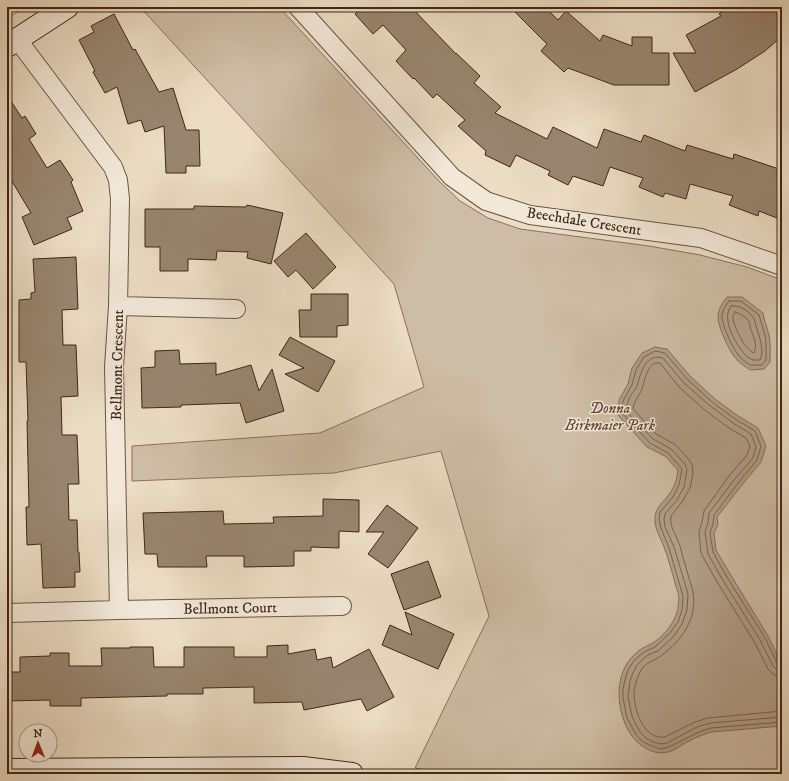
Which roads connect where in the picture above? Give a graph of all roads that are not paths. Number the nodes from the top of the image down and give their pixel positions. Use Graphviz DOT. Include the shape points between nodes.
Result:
graph roads {
  1 [pos="17,7"];
  2 [pos="67,7"];
  3 [pos="298,7"];
  4 [pos="7,13"];
  5 [pos="12,43"];
  6 [pos="782,266"];
  7 [pos="118,306"];
  8 [pos="236,309"];
  9 [pos="342,606"];
  10 [pos="119,610"];
  11 [pos="7,613"];
  12 [pos="7,770"];
  13 [pos="352,774"];
  1 -- 4 [label="lane"];
  2 -- 5 [label="main road"];
  3 -- 6 [label="street, Beechdale Crescent" via="452,177 486,200 530,215 701,238"];
  5 -- 7 [label="street, Bellmont Crescent" via="113,167 118,180 120,199"];
  7 -- 8 [label="street"];
  7 -- 10 [label="street, Bellmont Crescent" via="114,367"];
  9 -- 10 [label="street, Bellmont Court"];
  10 -- 11 [label="street"];
  12 -- 13 [label="main road" via="303,768"];
}
